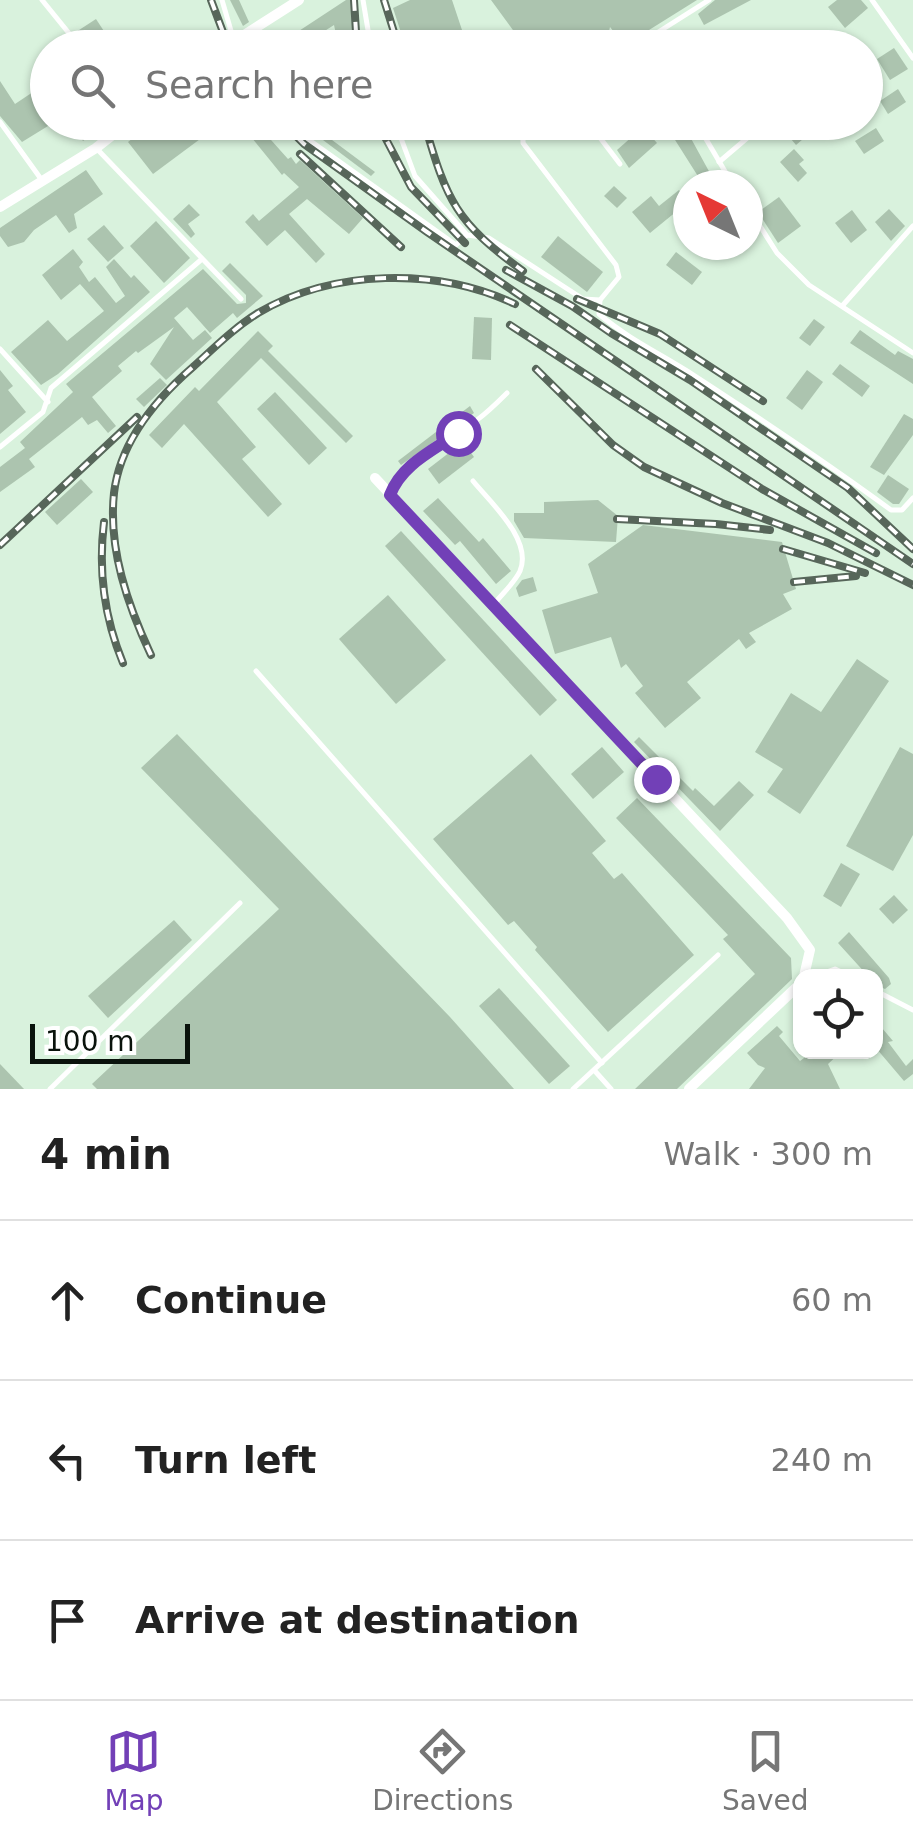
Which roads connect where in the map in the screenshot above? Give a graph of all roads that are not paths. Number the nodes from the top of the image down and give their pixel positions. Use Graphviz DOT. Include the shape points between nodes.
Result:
graph roads {
  1 [pos="42,0"];
  2 [pos="222,0"];
  3 [pos="299,0"];
  4 [pos="364,0"];
  5 [pos="709,0"];
  6 [pos="872,0"];
  7 [pos="66,30"];
  8 [pos="228,30"];
  9 [pos="255,30"];
  10 [pos="368,30"];
  11 [pos="665,30"];
  12 [pos="913,58"];
  13 [pos="0,122"];
  14 [pos="106,140"];
  15 [pos="308,140"];
  16 [pos="401,140"];
  17 [pos="523,140"];
  18 [pos="602,140"];
  19 [pos="706,140"];
  20 [pos="745,140"];
  21 [pos="96,148"];
  22 [pos="719,162"];
  23 [pos="620,164"];
  24 [pos="724,170"];
  25 [pos="41,179"];
  26 [pos="0,208"];
  27 [pos="913,226"];
  28 [pos="763,231"];
  29 [pos="467,235"];
  30 [pos="202,259"];
  31 [pos="240,299"];
  32 [pos="600,300"];
  33 [pos="842,306"];
  34 [pos="0,348"];
  35 [pos="913,353"];
  36 [pos="508,393"];
  37 [pos="48,402"];
  38 [pos="0,446"];
  39 [pos="375,478"];
  40 [pos="472,481"];
  41 [pos="390,495"];
  42 [pos="913,498"];
  43 [pos="494,606"];
  44 [pos="256,671"];
  45 [pos="240,903"];
  46 [pos="718,956"];
  47 [pos="806,969"];
  48 [pos="793,991"];
  49 [pos="883,995"];
  50 [pos="913,1010"];
  51 [pos="602,1063"];
  52 [pos="594,1070"];
  53 [pos="50,1089"];
  54 [pos="573,1089"];
  55 [pos="611,1089"];
  56 [pos="688,1089"];
  1 -- 7 [label="lane"];
  2 -- 8 [label="lane"];
  3 -- 9 [label="street"];
  4 -- 10 [label="lane"];
  5 -- 11 [label="lane"];
  6 -- 12 [label="lane"];
  13 -- 25 [label="lane"];
  14 -- 21 [label="street"];
  15 -- 29 [label="lane" via="456,245"];
  16 -- 29 [label="lane" via="415,176"];
  17 -- 32 [label="lane" via="616,265 620,278"];
  18 -- 23 [label="lane"];
  19 -- 22 [label="lane"];
  20 -- 22 [label="lane"];
  21 -- 25 [label="street"];
  21 -- 30 [label="lane"];
  22 -- 24 [label="lane"];
  25 -- 26 [label="street"];
  27 -- 33 [label="lane"];
  28 -- 33 [label="lane" via="808,285"];
  29 -- 32 [label="lane" via="489,238 583,300"];
  30 -- 31 [label="lane"];
  30 -- 37 [label="lane" via="51,388"];
  32 -- 42 [label="lane" via="598,314 624,335 676,363 891,510 902,510"];
  33 -- 35 [label="lane"];
  34 -- 37 [label="lane"];
  36 -- 41 [label="lane" via="409,466"];
  37 -- 38 [label="lane"];
  39 -- 41 [label="street"];
  40 -- 43 [label="lane" via="519,542 523,557"];
  41 -- 43 [label="street"];
  43 -- 47 [label="street" via="787,918 810,950"];
  44 -- 51 [label="lane"];
  45 -- 53 [label="lane"];
  46 -- 51 [label="lane"];
  48 -- 56 [label="street"];
  49 -- 50 [label="lane"];
  51 -- 52 [label="lane"];
  52 -- 54 [label="lane"];
  52 -- 55 [label="lane"];
}
